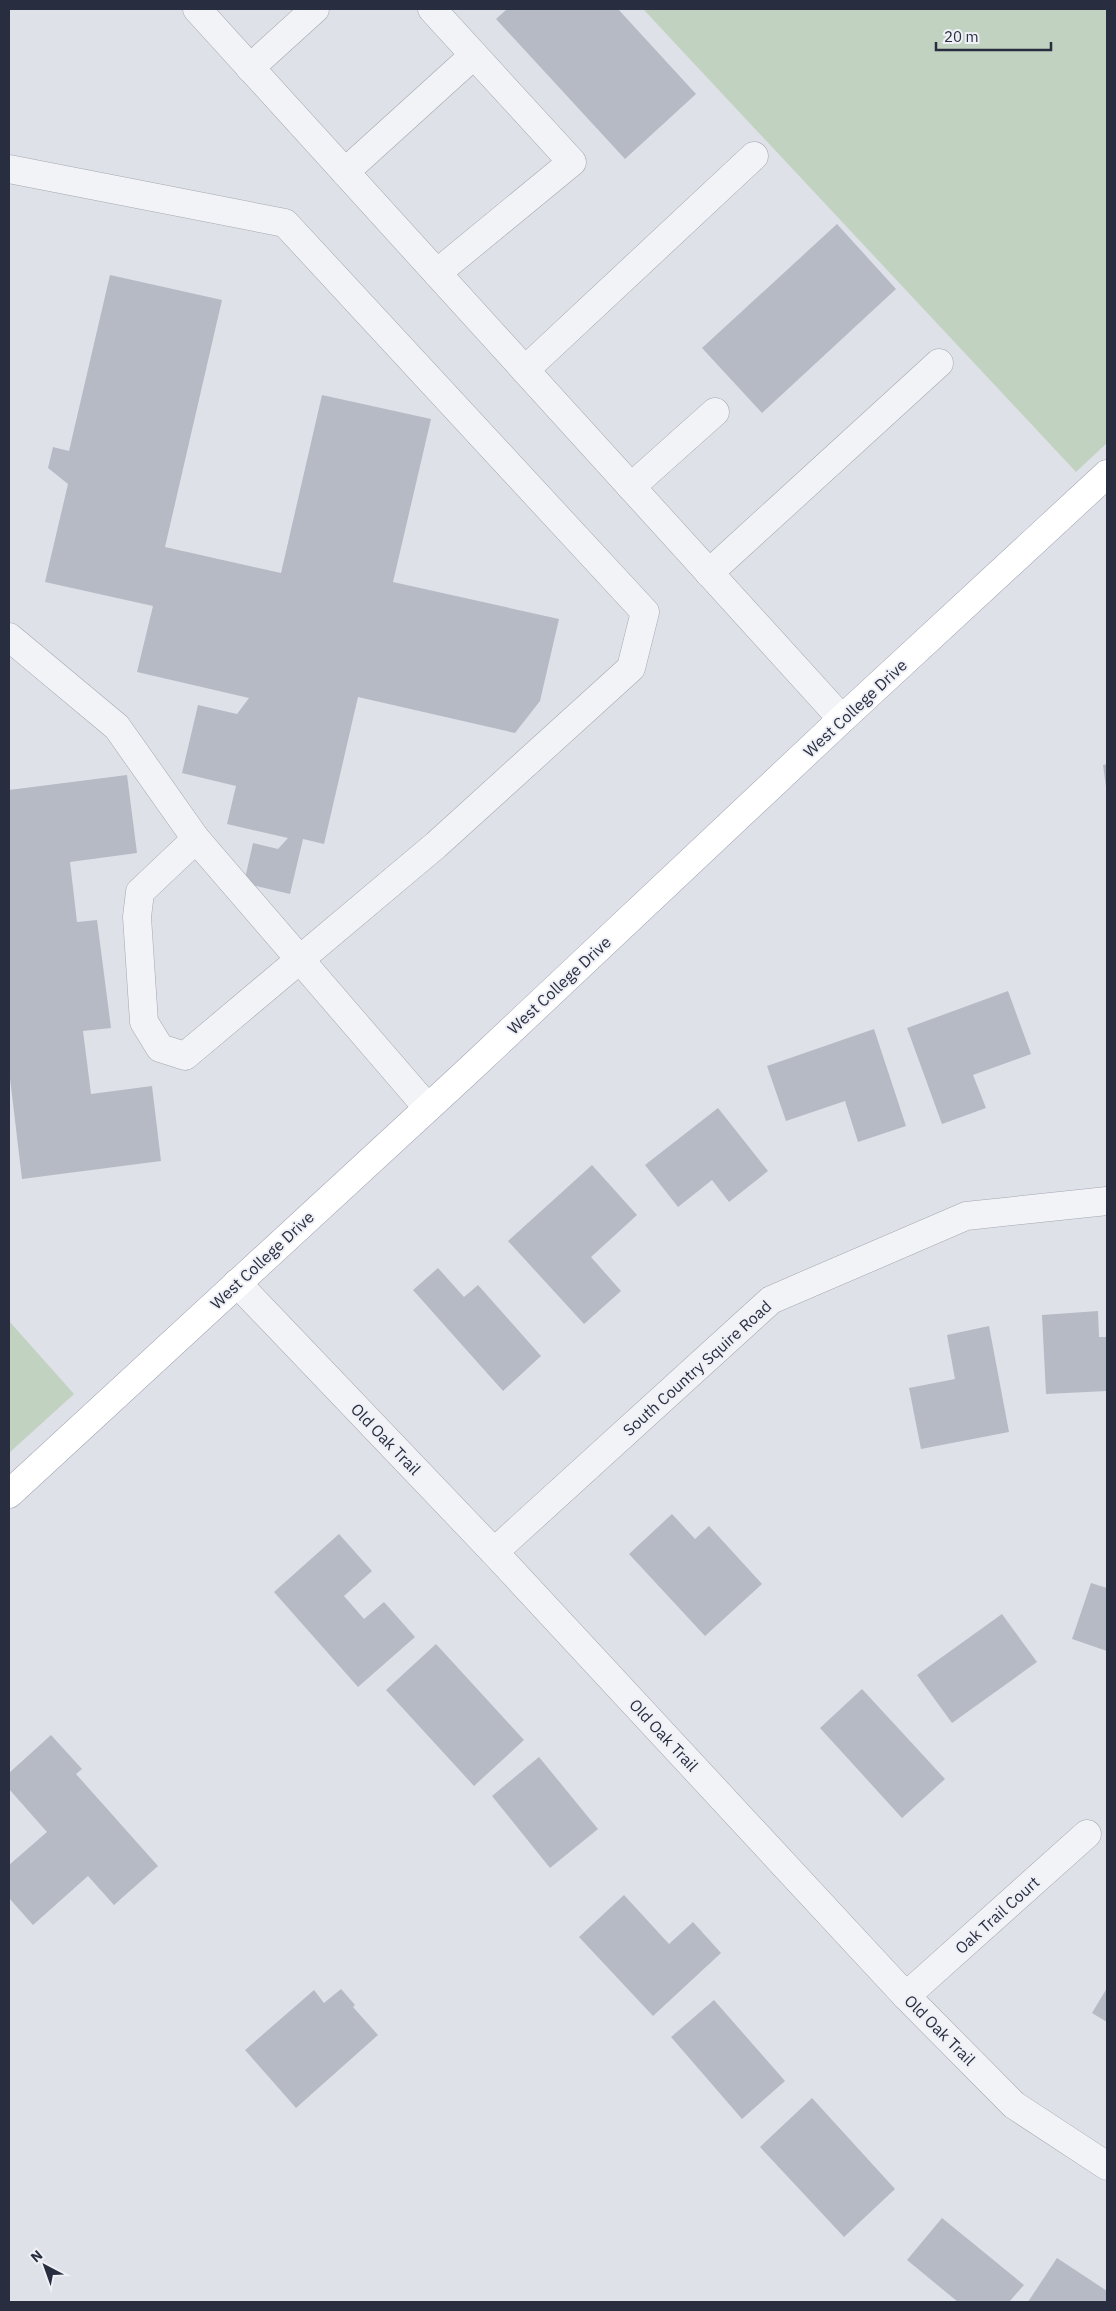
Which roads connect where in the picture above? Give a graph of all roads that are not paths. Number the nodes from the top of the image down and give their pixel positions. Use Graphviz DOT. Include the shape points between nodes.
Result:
graph roads {
  1 [pos="197,9"];
  2 [pos="315,9"];
  3 [pos="432,9"];
  4 [pos="474,55"];
  5 [pos="250,68"];
  6 [pos="754,156"];
  7 [pos="9,169"];
  8 [pos="345,172"];
  9 [pos="437,273"];
  10 [pos="939,363"];
  11 [pos="525,370"];
  12 [pos="715,412"];
  13 [pos="1107,474"];
  14 [pos="631,487"];
  15 [pos="708,573"];
  16 [pos="9,637"];
  17 [pos="842,720"];
  18 [pos="196,840"];
  19 [pos="298,960"];
  20 [pos="427,1108"];
  21 [pos="1107,1201"];
  22 [pos="237,1283"];
  23 [pos="9,1494"];
  24 [pos="494,1552"];
  25 [pos="1087,1834"];
  26 [pos="906,1996"];
  27 [pos="1107,2166"];
  1 -- 5 [label="street"];
  2 -- 5 [label="street"];
  3 -- 4 [label="street"];
  4 -- 8 [label="street"];
  4 -- 9 [label="street" via="572,162"];
  5 -- 8 [label="street"];
  6 -- 11 [label="street"];
  7 -- 19 [label="street" via="285,223 645,612 631,668 436,845"];
  8 -- 9 [label="street"];
  9 -- 11 [label="street"];
  10 -- 15 [label="street"];
  11 -- 14 [label="street"];
  12 -- 14 [label="street"];
  13 -- 17 [label="main road, West College Drive"];
  14 -- 15 [label="street"];
  15 -- 17 [label="street"];
  16 -- 18 [label="street" via="117,727"];
  17 -- 20 [label="main road, West College Drive"];
  18 -- 19 [label="street"];
  18 -- 19 [label="street" via="140,892 137,917 144,1022 160,1048 184,1056"];
  19 -- 20 [label="street"];
  20 -- 22 [label="main road, West College Drive"];
  21 -- 24 [label="street, South Country Squire Road" via="966,1216 771,1300"];
  22 -- 23 [label="main road, West College Drive"];
  22 -- 24 [label="street, Old Oak Trail"];
  24 -- 26 [label="street, Old Oak Trail"];
  25 -- 26 [label="street, Oak Trail Court"];
  26 -- 27 [label="street, Old Oak Trail" via="1014,2105"];
}
